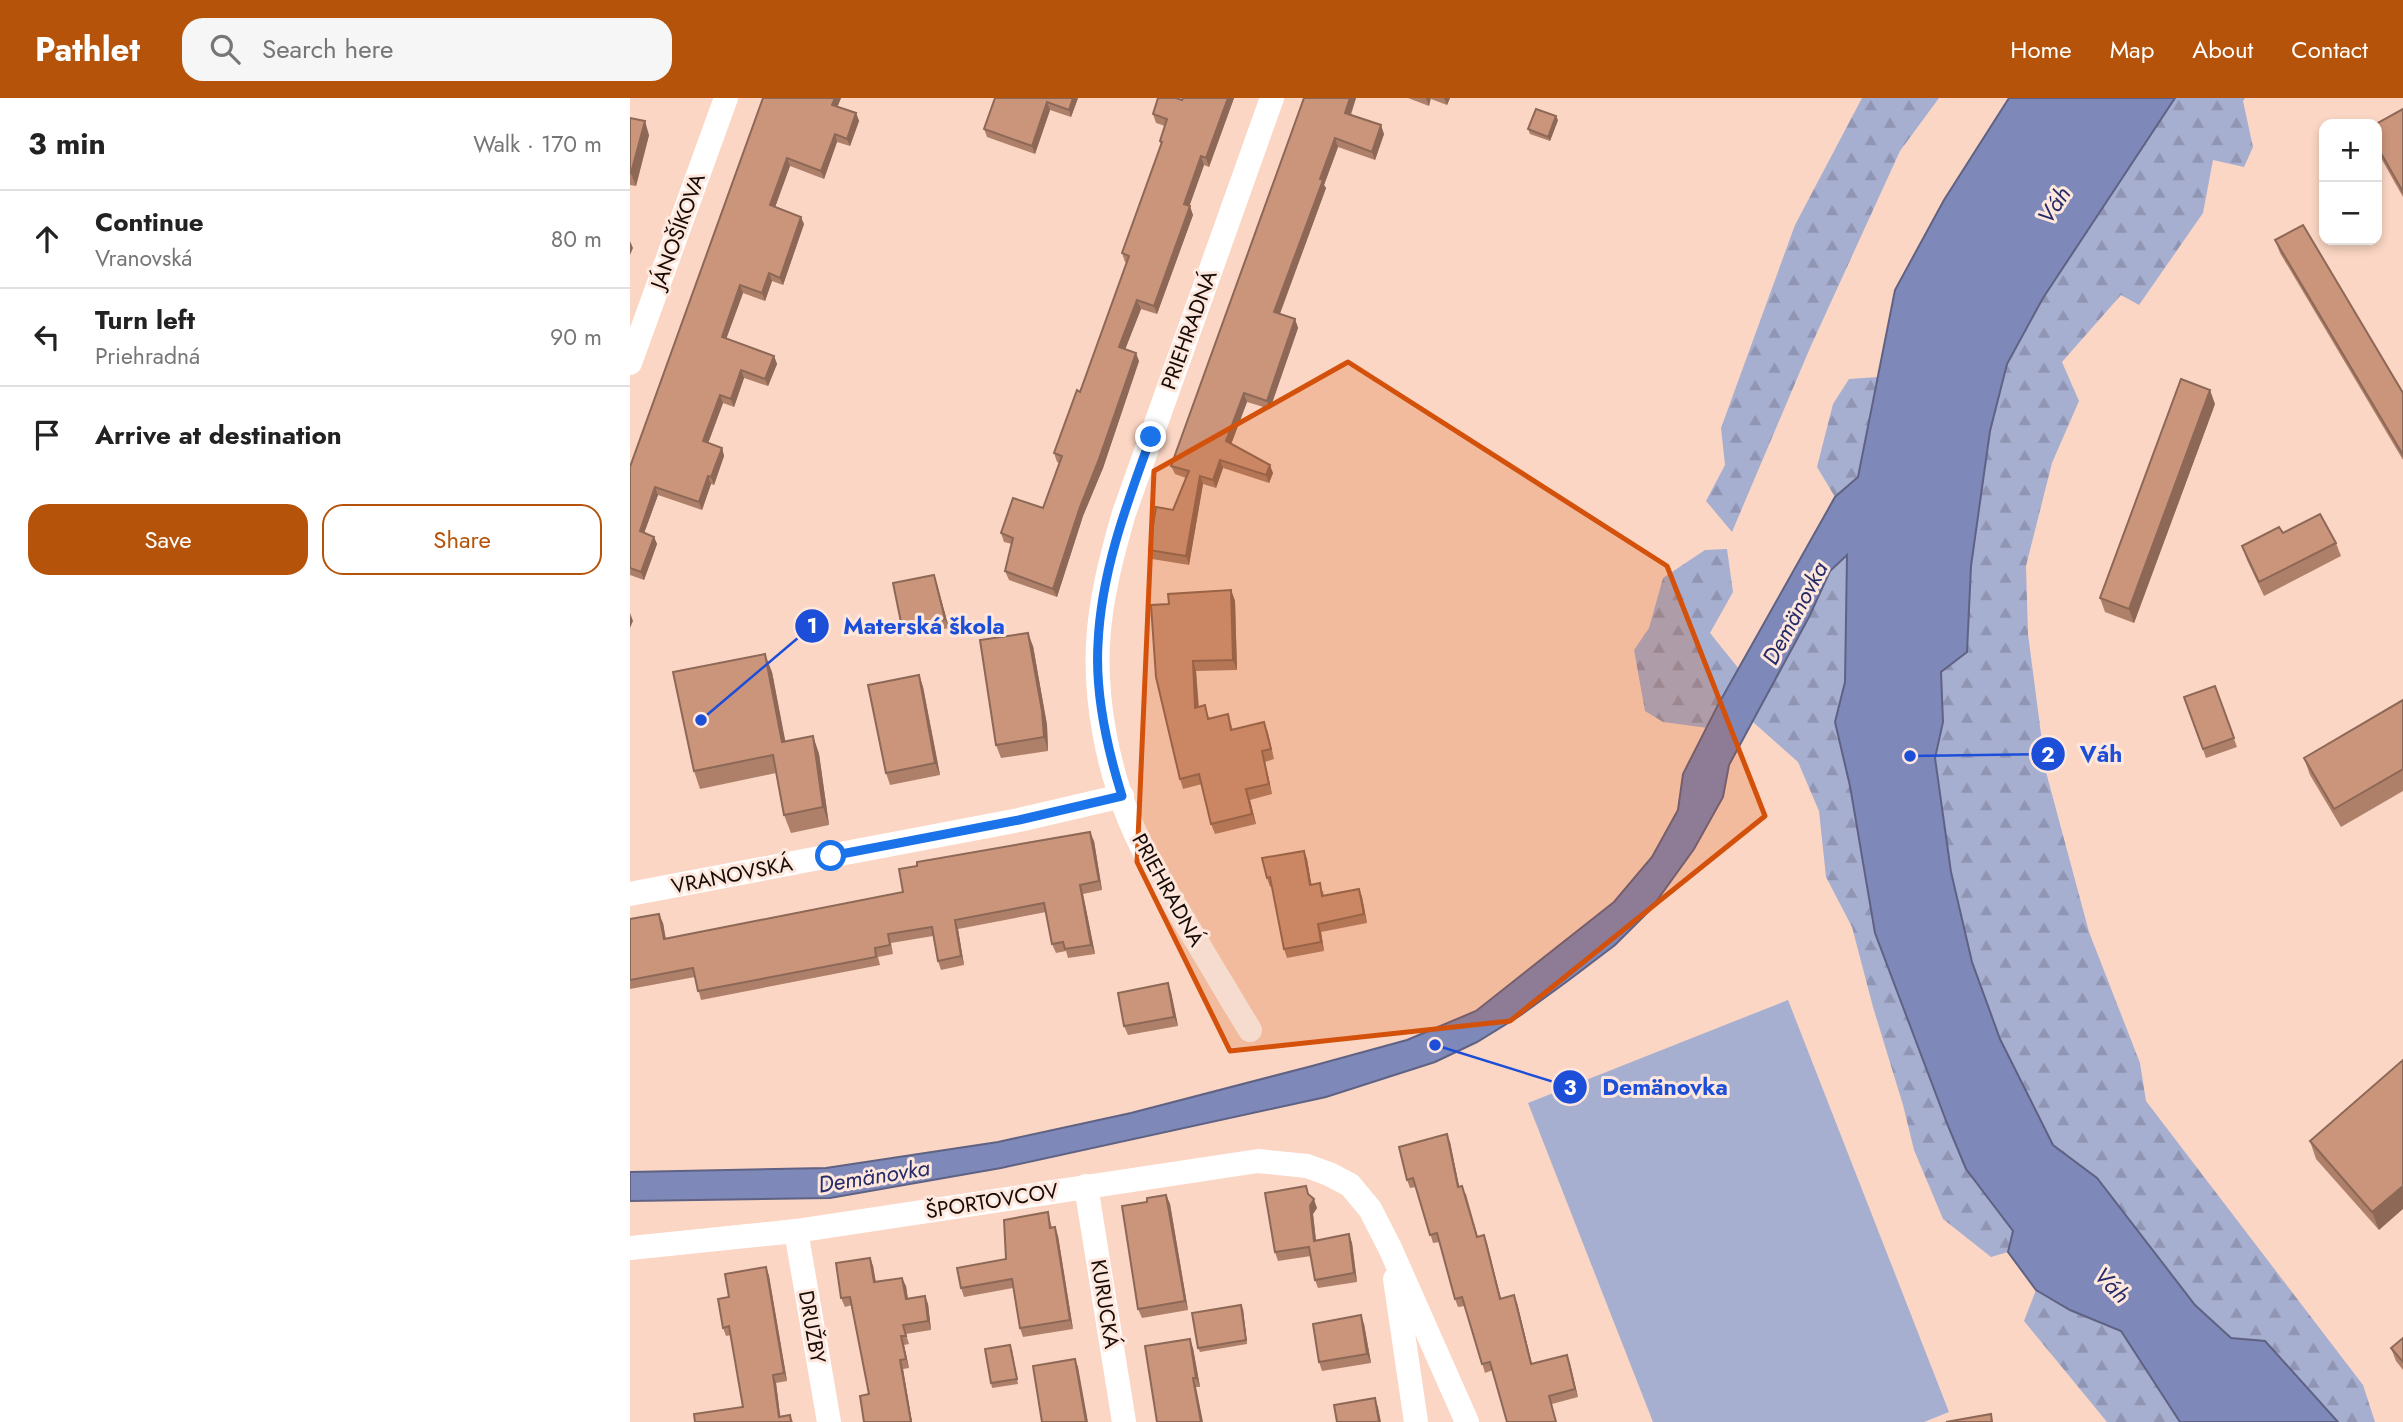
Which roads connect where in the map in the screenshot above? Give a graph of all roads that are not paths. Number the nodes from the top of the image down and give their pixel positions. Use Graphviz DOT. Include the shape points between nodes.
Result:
graph roads {
  1 [pos="726,98"];
  2 [pos="1272,98"];
  3 [pos="630,363"];
  4 [pos="1122,796"];
  5 [pos="630,894"];
  6 [pos="1250,1030"];
  7 [pos="1086,1186"];
  8 [pos="796,1231"];
  9 [pos="630,1248"];
  10 [pos="1390,1248"];
  11 [pos="828,1422"];
  12 [pos="1124,1422"];
  13 [pos="1416,1422"];
  14 [pos="1467,1422"];
  1 -- 3 [label="street, JÁNOŠÍKOVA"];
  2 -- 4 [label="street, PRIEHRADNÁ" via="1124,513 1109,570 1098,642 1098,676 1113,769"];
  4 -- 5 [label="street, VRANOVSKÁ"];
  4 -- 6 [label="street, PRIEHRADNÁ" via="1162,884"];
  7 -- 8 [label="street, ŠPORTOVCOV"];
  7 -- 10 [label="street, ŠPORTOVCOV" via="1258,1161 1307,1166 1350,1185 1370,1209"];
  7 -- 12 [label="street, KURUCKÁ"];
  8 -- 9 [label="street, ŠPORTOVCOV"];
  8 -- 11 [label="street, DRUŽBY"];
  10 -- 13 [label="street"];
  10 -- 14 [label="street"];
}
